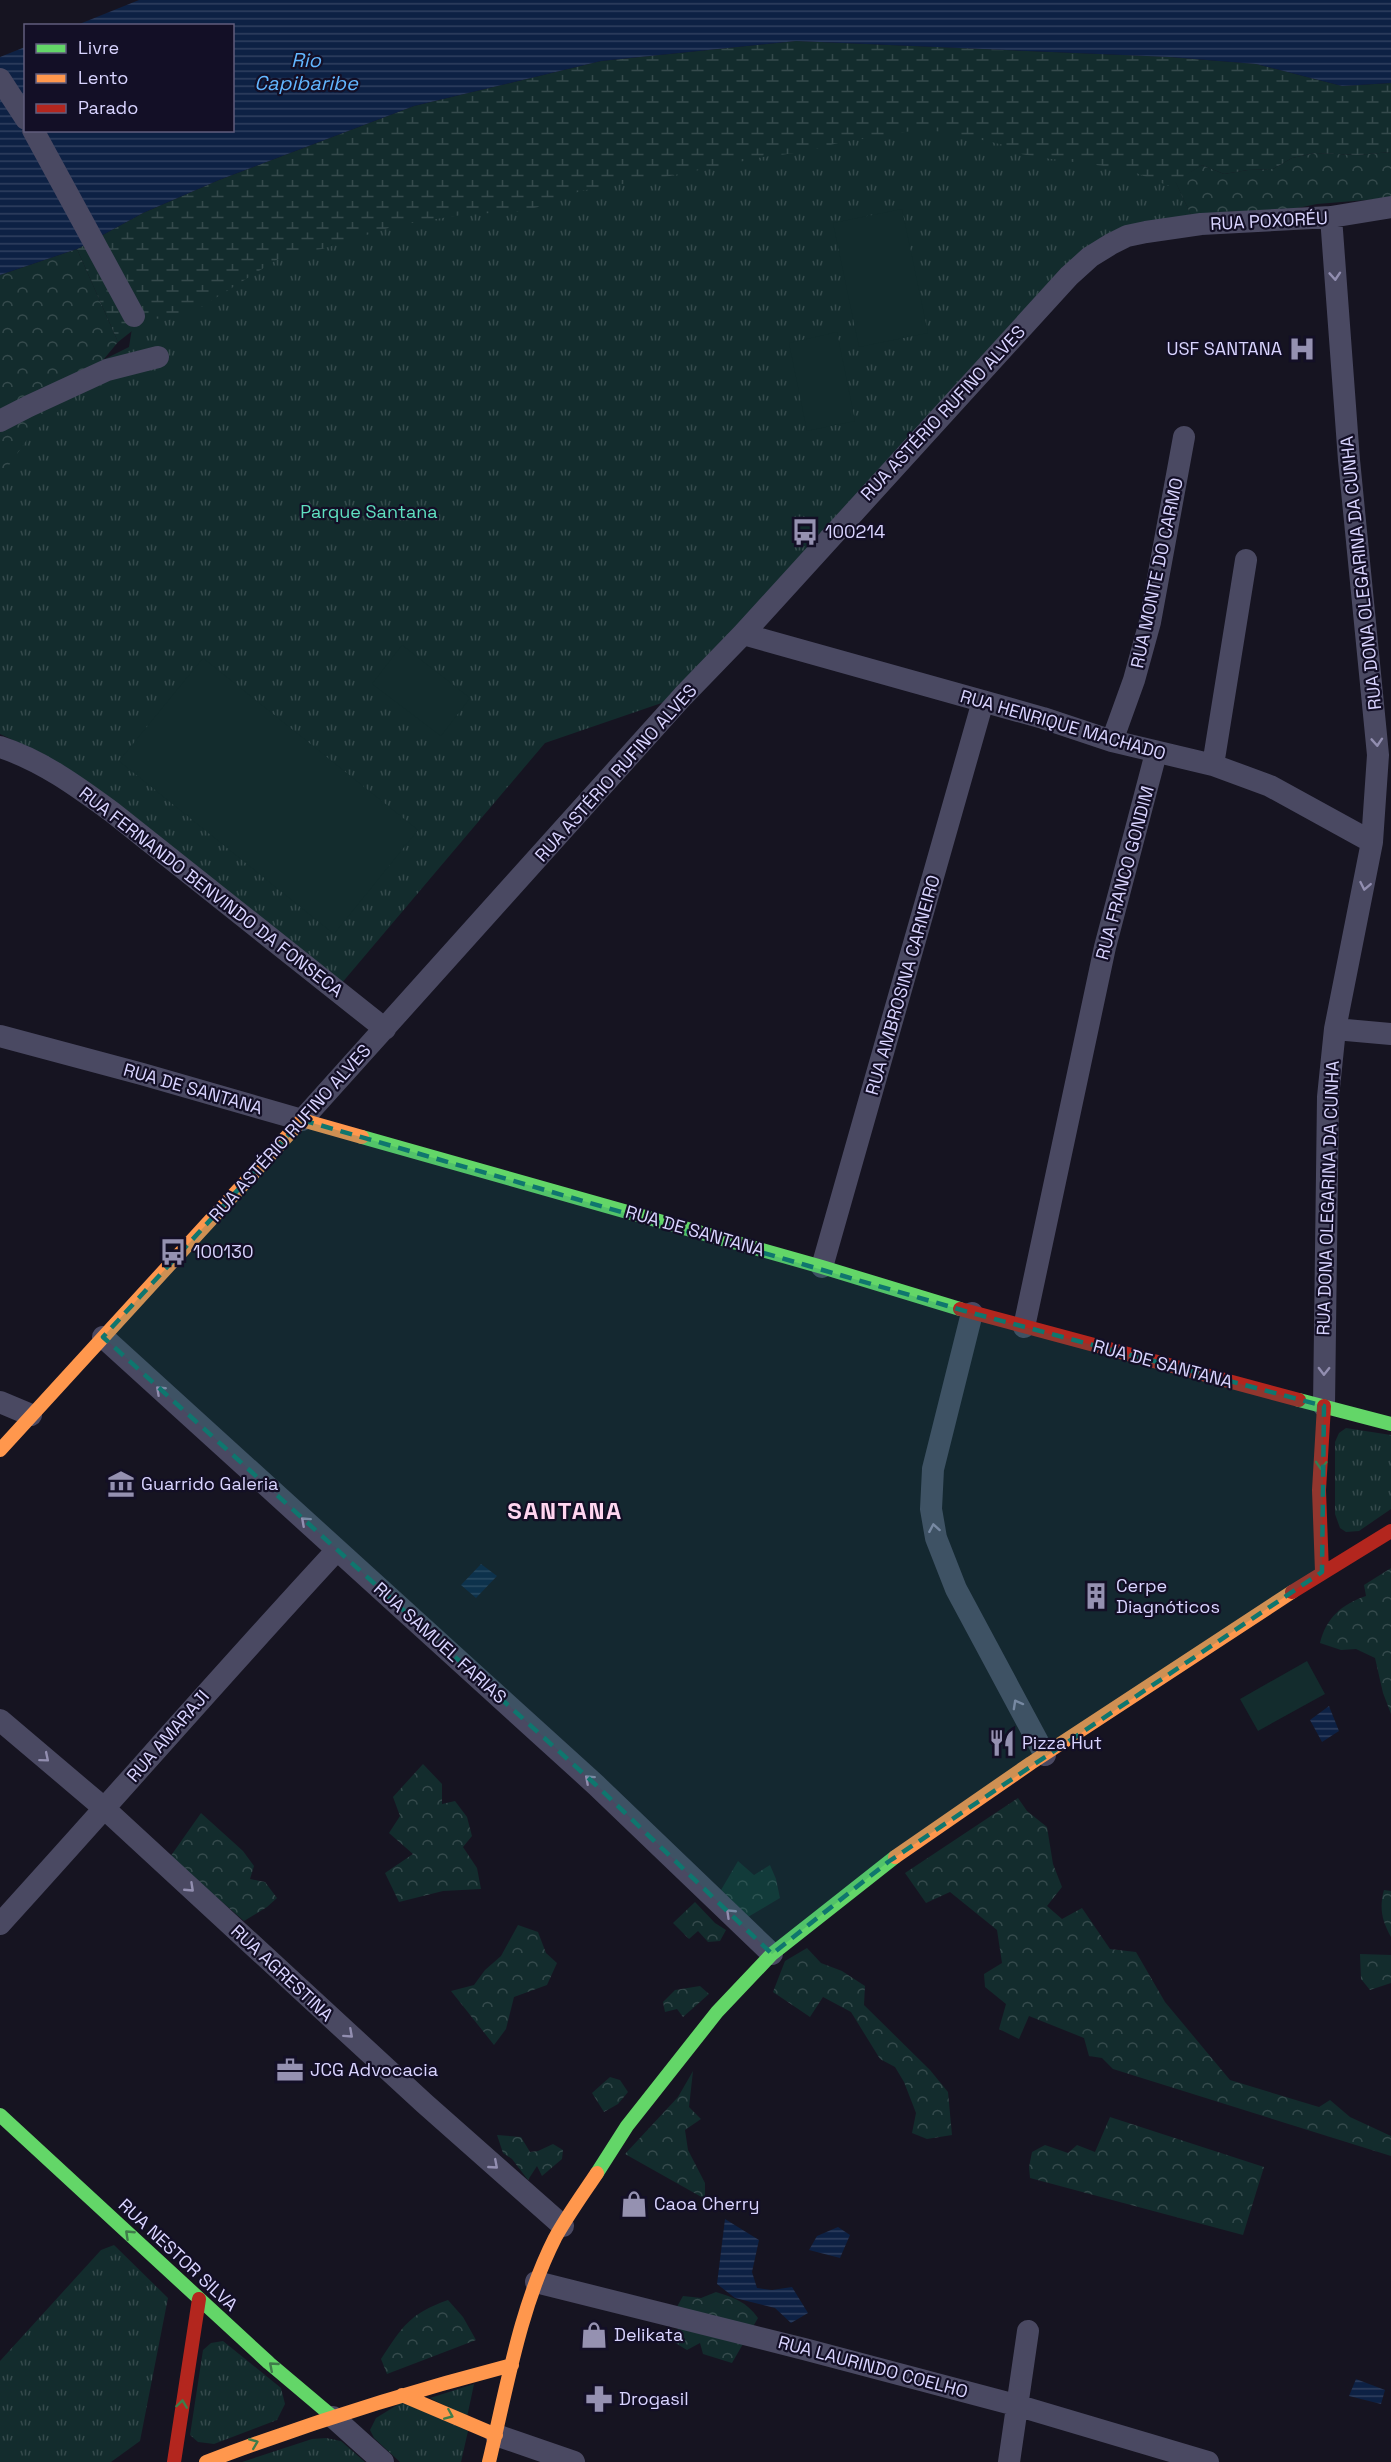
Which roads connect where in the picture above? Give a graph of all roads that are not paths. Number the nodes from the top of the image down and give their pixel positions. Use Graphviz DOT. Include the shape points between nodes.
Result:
graph roads {
  1 [pos="0,79"];
  2 [pos="24,116"];
  3 [pos="34,132"];
  4 [pos="1391,207"];
  5 [pos="1331,218"];
  6 [pos="1146,232"];
  7 [pos="134,316"];
  8 [pos="158,357"];
  9 [pos="0,422"];
  10 [pos="1184,437"];
  11 [pos="1246,560"];
  12 [pos="743,634"];
  13 [pos="983,701"];
  14 [pos="1112,741"];
  15 [pos="0,747"];
  16 [pos="1156,753"];
  17 [pos="1213,765"];
  18 [pos="1372,843"];
  19 [pos="386,1029"];
  20 [pos="1335,1029"];
  21 [pos="1391,1034"];
  22 [pos="0,1036"];
  23 [pos="302,1120"];
  24 [pos="822,1268"];
  25 [pos="972,1313"];
  26 [pos="1024,1327"];
  27 [pos="103,1337"];
  28 [pos="0,1402"];
  29 [pos="1324,1406"];
  30 [pos="31,1415"];
  31 [pos="1391,1424"];
  32 [pos="0,1450"];
  33 [pos="1391,1531"];
  34 [pos="337,1550"];
  35 [pos="1322,1572"];
  36 [pos="0,1720"];
  37 [pos="1045,1755"];
  38 [pos="105,1809"];
  39 [pos="0,1924"];
  40 [pos="772,1954"];
  41 [pos="0,2115"];
  42 [pos="563,2226"];
  43 [pos="536,2282"];
  44 [pos="199,2299"];
  45 [pos="1028,2331"];
  46 [pos="512,2365"];
  47 [pos="290,2380"];
  48 [pos="402,2395"];
  49 [pos="1016,2405"];
  50 [pos="333,2417"];
  51 [pos="289,2431"];
  52 [pos="496,2435"];
  53 [pos="220,2459"];
  54 [pos="174,2462"];
  55 [pos="206,2462"];
  56 [pos="383,2462"];
  57 [pos="489,2462"];
  58 [pos="574,2462"];
  59 [pos="1009,2462"];
  60 [pos="1208,2462"];
  1 -- 2 [label="street"];
  3 -- 7 [label="street"];
  4 -- 5 [label="street, RUA POXORÉU"];
  5 -- 6 [label="street, RUA POXORÉU" via="1201,224"];
  5 -- 18 [label="street, RUA DONA OLEGARINA DA CUNHA, one-way" via="1348,448 1378,755"];
  6 -- 12 [label="street, RUA ASTÉRIO RUFINO ALVES" via="1111,244 1069,276"];
  8 -- 9 [label="street" via="107,370"];
  10 -- 14 [label="street, RUA MONTE DO CARMO" via="1150,622"];
  11 -- 17 [label="street"];
  12 -- 13 [label="street, RUA HENRIQUE MACHADO"];
  12 -- 19 [label="street, RUA ASTÉRIO RUFINO ALVES"];
  13 -- 14 [label="street, RUA HENRIQUE MACHADO"];
  13 -- 24 [label="street, RUA AMBROSINA CARNEIRO"];
  14 -- 16 [label="street, RUA HENRIQUE MACHADO"];
  15 -- 19 [label="street, RUA FERNANDO BENVINDO DA FONSECA" via="72,783 112,812"];
  16 -- 17 [label="street, RUA HENRIQUE MACHADO"];
  16 -- 26 [label="street, RUA FRANCO GONDIM" via="1105,947"];
  17 -- 18 [label="street, RUA HENRIQUE MACHADO" via="1270,786"];
  18 -- 20 [label="street, RUA DONA OLEGARINA DA CUNHA, one-way"];
  19 -- 23 [label="street, RUA ASTÉRIO RUFINO ALVES"];
  20 -- 21 [label="street"];
  20 -- 29 [label="street, RUA DONA OLEGARINA DA CUNHA, one-way" via="1328,1096"];
  22 -- 23 [label="street, RUA DE SANTANA"];
  23 -- 24 [label="street, RUA DE SANTANA"];
  23 -- 27 [label="street, RUA ASTÉRIO RUFINO ALVES"];
  24 -- 25 [label="street, RUA DE SANTANA"];
  25 -- 26 [label="street, RUA DE SANTANA"];
  37 -- 25 [label="street, one-way" via="956,1589 936,1538 931,1509 933,1469"];
  26 -- 29 [label="street, RUA DE SANTANA"];
  27 -- 30 [label="street, RUA ASTÉRIO RUFINO ALVES"];
  34 -- 27 [label="street, RUA SAMUEL FARIAS, one-way"];
  28 -- 30 [label="street"];
  29 -- 31 [label="street, RUA DE SANTANA"];
  29 -- 35 [label="street, RUA DONA OLEGARINA DA CUNHA, one-way" via="1319,1490"];
  30 -- 32 [label="street, RUA ASTÉRIO RUFINO ALVES"];
  33 -- 35 [label="street"];
  34 -- 38 [label="street, RUA AMARAJI" via="217,1679"];
  40 -- 34 [label="street, RUA SAMUEL FARIAS, one-way" via="604,1793"];
  35 -- 37 [label="street"];
  36 -- 38 [label="street, RUA AGRESTINA, one-way"];
  37 -- 40 [label="street" via="888,1862"];
  38 -- 39 [label="street, RUA AMARAJI"];
  38 -- 42 [label="street, RUA AGRESTINA, one-way"];
  40 -- 42 [label="street" via="717,2012 627,2126"];
  44 -- 41 [label="street, RUA NESTOR SILVA, one-way"];
  42 -- 43 [label="street"];
  43 -- 46 [label="street"];
  43 -- 49 [label="street, RUA LAURINDO COELHO"];
  47 -- 44 [label="street, RUA NESTOR SILVA, one-way"];
  54 -- 44 [label="street, one-way"];
  45 -- 49 [label="street"];
  46 -- 48 [label="street"];
  46 -- 52 [label="street"];
  47 -- 50 [label="street, RUA NESTOR SILVA"];
  47 -- 51 [label="street" via="293,2408"];
  48 -- 50 [label="street"];
  48 -- 52 [label="street, one-way"];
  49 -- 59 [label="street"];
  49 -- 60 [label="street, RUA LAURINDO COELHO"];
  50 -- 51 [label="street"];
  50 -- 56 [label="street"];
  53 -- 51 [label="street, one-way"];
  52 -- 57 [label="street"];
  52 -- 58 [label="street"];
  53 -- 55 [label="street"];
}
